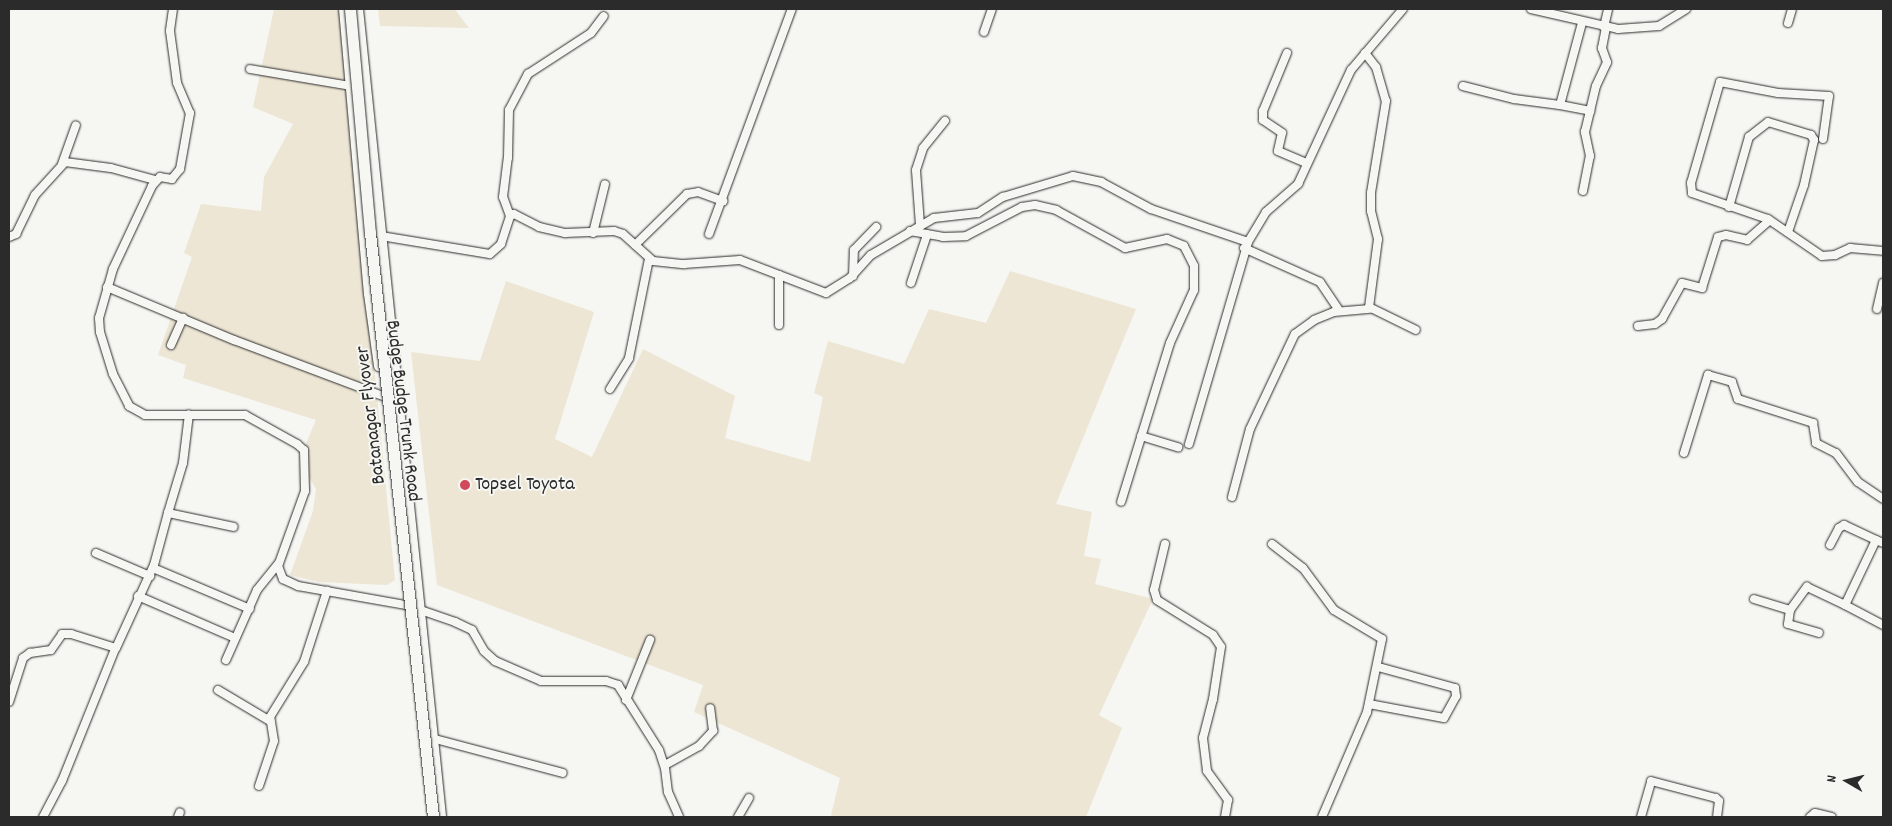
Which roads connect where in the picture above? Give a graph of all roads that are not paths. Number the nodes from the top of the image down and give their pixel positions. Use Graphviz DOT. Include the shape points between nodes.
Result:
graph roads {
  1 [pos="173,9"];
  2 [pos="344,9"];
  3 [pos="350,9"];
  4 [pos="358,9"];
  5 [pos="792,9"];
  6 [pos="992,9"];
  7 [pos="1403,9"];
  8 [pos="1530,9"];
  9 [pos="1608,9"];
  10 [pos="1686,9"];
  11 [pos="1792,9"];
  12 [pos="604,16"];
  13 [pos="1582,23"];
  14 [pos="1788,24"];
  15 [pos="1605,27"];
  16 [pos="984,32"];
  17 [pos="1287,53"];
  18 [pos="1365,53"];
  19 [pos="250,69"];
  20 [pos="351,86"];
  21 [pos="1463,86"];
  22 [pos="1560,105"];
  23 [pos="1590,110"];
  24 [pos="945,121"];
  25 [pos="76,125"];
  26 [pos="1823,139"];
  27 [pos="1306,163"];
  28 [pos="62,164"];
  29 [pos="155,180"];
  30 [pos="605,184"];
  31 [pos="1583,191"];
  32 [pos="723,201"];
  33 [pos="1729,207"];
  34 [pos="510,216"];
  35 [pos="1770,220"];
  36 [pos="920,226"];
  37 [pos="876,227"];
  38 [pos="910,231"];
  39 [pos="1788,232"];
  40 [pos="593,233"];
  41 [pos="709,234"];
  42 [pos="927,235"];
  43 [pos="381,236"];
  44 [pos="9,237"];
  45 [pos="635,245"];
  46 [pos="1247,246"];
  47 [pos="1883,251"];
  48 [pos="649,259"];
  49 [pos="779,275"];
  50 [pos="853,276"];
  51 [pos="911,283"];
  52 [pos="1883,283"];
  53 [pos="107,287"];
  54 [pos="1370,309"];
  55 [pos="1877,309"];
  56 [pos="1339,310"];
  57 [pos="183,318"];
  58 [pos="779,324"];
  59 [pos="1638,326"];
  60 [pos="1416,330"];
  61 [pos="171,345"];
  62 [pos="610,389"];
  63 [pos="383,396"];
  64 [pos="189,414"];
  65 [pos="1141,436"];
  66 [pos="1189,444"];
  67 [pos="1178,447"];
  68 [pos="1684,453"];
  69 [pos="1232,497"];
  70 [pos="1883,500"];
  71 [pos="1121,502"];
  72 [pos="168,513"];
  73 [pos="234,527"];
  74 [pos="1880,542"];
  75 [pos="1164,544"];
  76 [pos="1272,544"];
  77 [pos="1830,546"];
  78 [pos="96,553"];
  79 [pos="279,563"];
  80 [pos="151,572"];
  81 [pos="327,591"];
  82 [pos="138,596"];
  83 [pos="1754,599"];
  84 [pos="406,605"];
  85 [pos="1845,605"];
  86 [pos="250,609"];
  87 [pos="421,610"];
  88 [pos="1790,610"];
  89 [pos="1883,625"];
  90 [pos="1819,633"];
  91 [pos="235,638"];
  92 [pos="650,640"];
  93 [pos="115,649"];
  94 [pos="226,660"];
  95 [pos="1378,667"];
  96 [pos="218,690"];
  97 [pos="626,700"];
  98 [pos="9,702"];
  99 [pos="1369,704"];
  100 [pos="710,708"];
  101 [pos="270,721"];
  102 [pos="435,740"];
  103 [pos="664,765"];
  104 [pos="563,773"];
  105 [pos="259,786"];
  106 [pos="749,798"];
  107 [pos="43,817"];
  108 [pos="428,817"];
  109 [pos="433,817"];
  110 [pos="441,817"];
  111 [pos="679,817"];
  112 [pos="738,817"];
  113 [pos="1224,817"];
  114 [pos="1322,817"];
  115 [pos="1641,817"];
  116 [pos="1717,817"];
  117 [pos="1810,817"];
  118 [pos="1832,817"];
  1 -- 29 [label="street" via="170,31 177,83 186,100 190,123 176,176"];
  2 -- 20 [label="street, Budge Budge Trunk Road"];
  3 -- 109 [label="main road, Batanagar Flyover, bridge" via="370,233"];
  4 -- 43 [label="street, Budge Budge Trunk Road"];
  5 -- 32 [label="street"];
  6 -- 16 [label="street"];
  7 -- 18 [label="street"];
  8 -- 13 [label="street"];
  9 -- 15 [label="street"];
  10 -- 15 [label="street" via="1659,26"];
  11 -- 14 [label="street"];
  12 -- 34 [label="street" via="591,33 528,74 509,110 503,197"];
  13 -- 15 [label="street"];
  13 -- 22 [label="street"];
  15 -- 23 [label="street" via="1602,48 1607,59"];
  17 -- 27 [label="street" via="1263,111 1263,120 1282,133 1278,151"];
  18 -- 27 [label="street" via="1348,75"];
  18 -- 54 [label="street" via="1379,74 1386,102 1371,193 1371,211 1378,239"];
  19 -- 20 [label="street"];
  20 -- 63 [label="street, Budge Budge Trunk Road" via="369,294"];
  21 -- 22 [label="street" via="1514,100"];
  22 -- 23 [label="street"];
  23 -- 31 [label="street" via="1585,136 1590,156"];
  24 -- 36 [label="street" via="923,148 916,170"];
  25 -- 28 [label="street"];
  26 -- 33 [label="street" via="1829,96 1778,93 1720,82 1690,189 1695,195"];
  27 -- 46 [label="street" via="1298,184 1266,212"];
  28 -- 29 [label="street" via="82,163"];
  28 -- 44 [label="street" via="30,202 16,234"];
  29 -- 53 [label="street"];
  30 -- 40 [label="street"];
  32 -- 41 [label="street"];
  32 -- 45 [label="street" via="698,192 687,194"];
  33 -- 35 [label="street"];
  33 -- 39 [label="street" via="1749,136 1768,122 1811,135 1814,140 1804,185"];
  34 -- 40 [label="street" via="518,214 539,227 565,233"];
  34 -- 43 [label="street" via="501,244 490,254"];
  35 -- 39 [label="street"];
  35 -- 59 [label="street" via="1747,240 1726,235 1718,237 1702,288 1682,283 1662,319 1654,324"];
  36 -- 38 [label="street"];
  36 -- 46 [label="street" via="949,215 978,213 1003,197 1074,176 1100,182 1151,209 1240,240"];
  37 -- 50 [label="street" via="854,250"];
  38 -- 42 [label="street"];
  38 -- 50 [label="street" via="871,255"];
  39 -- 47 [label="street" via="1822,256 1835,255 1850,248"];
  40 -- 45 [label="street" via="614,231"];
  42 -- 51 [label="street"];
  42 -- 65 [label="street" via="955,238 976,234 1010,213 1035,205 1056,210 1125,248 1167,240 1184,246 1194,266 1194,290 1170,343"];
  43 -- 87 [label="street, Budge Budge Trunk Road"];
  45 -- 48 [label="street"];
  46 -- 56 [label="street" via="1320,282"];
  46 -- 66 [label="street"];
  48 -- 49 [label="street" via="666,264 740,260"];
  48 -- 62 [label="street" via="629,358"];
  49 -- 50 [label="street" via="826,293"];
  49 -- 58 [label="street"];
  52 -- 55 [label="street"];
  53 -- 57 [label="street"];
  53 -- 64 [label="street" via="99,318 100,332 112,374 128,406 145,415"];
  54 -- 56 [label="street"];
  54 -- 60 [label="street"];
  56 -- 69 [label="street" via="1302,328 1286,347 1250,429"];
  57 -- 61 [label="street"];
  57 -- 63 [label="street"];
  63 -- 84 [label="street, Budge Budge Trunk Road"];
  64 -- 72 [label="street" via="183,463"];
  64 -- 79 [label="street" via="245,415 304,450 305,491"];
  65 -- 67 [label="street"];
  65 -- 71 [label="street"];
  68 -- 70 [label="street" via="1708,375 1732,382 1738,399 1813,423 1816,444 1836,454 1858,482"];
  72 -- 73 [label="street"];
  72 -- 80 [label="street"];
  74 -- 77 [label="street" via="1844,525"];
  74 -- 85 [label="street"];
  75 -- 113 [label="street" via="1154,590 1157,600 1214,635 1221,647 1203,738 1207,771 1228,800"];
  76 -- 95 [label="street" via="1303,568 1334,610 1381,636 1383,643"];
  78 -- 80 [label="street"];
  79 -- 81 [label="street" via="283,579 298,586"];
  79 -- 86 [label="street" via="257,590"];
  80 -- 82 [label="street"];
  80 -- 86 [label="street"];
  81 -- 84 [label="street"];
  81 -- 101 [label="street" via="304,662"];
  82 -- 91 [label="street"];
  82 -- 93 [label="street"];
  83 -- 88 [label="street"];
  84 -- 87 [label="street"];
  84 -- 108 [label="street, Budge Budge Trunk Road"];
  85 -- 88 [label="street" via="1807,587"];
  85 -- 89 [label="street"];
  86 -- 91 [label="street"];
  87 -- 97 [label="street" via="472,630 484,651 511,670 546,683 614,683"];
  87 -- 102 [label="street, Budge Budge Trunk Road"];
  88 -- 90 [label="street" via="1788,624"];
  91 -- 94 [label="street"];
  92 -- 97 [label="street"];
  93 -- 98 [label="street" via="62,634 51,650 30,653 23,658"];
  93 -- 107 [label="street" via="62,781"];
  95 -- 99 [label="street"];
  95 -- 99 [label="street" via="1455,688 1456,696 1444,718"];
  96 -- 101 [label="street"];
  97 -- 103 [label="street" via="646,728"];
  99 -- 114 [label="street"];
  100 -- 103 [label="street" via="713,731 699,746"];
  101 -- 105 [label="street" via="276,734"];
  102 -- 104 [label="street"];
  102 -- 110 [label="street, Budge Budge Trunk Road"];
  103 -- 111 [label="street" via="666,784"];
  106 -- 112 [label="street"];
  115 -- 116 [label="street" via="1651,781 1716,798 1719,803"];
  117 -- 118 [label="street" via="1815,813"];
}
